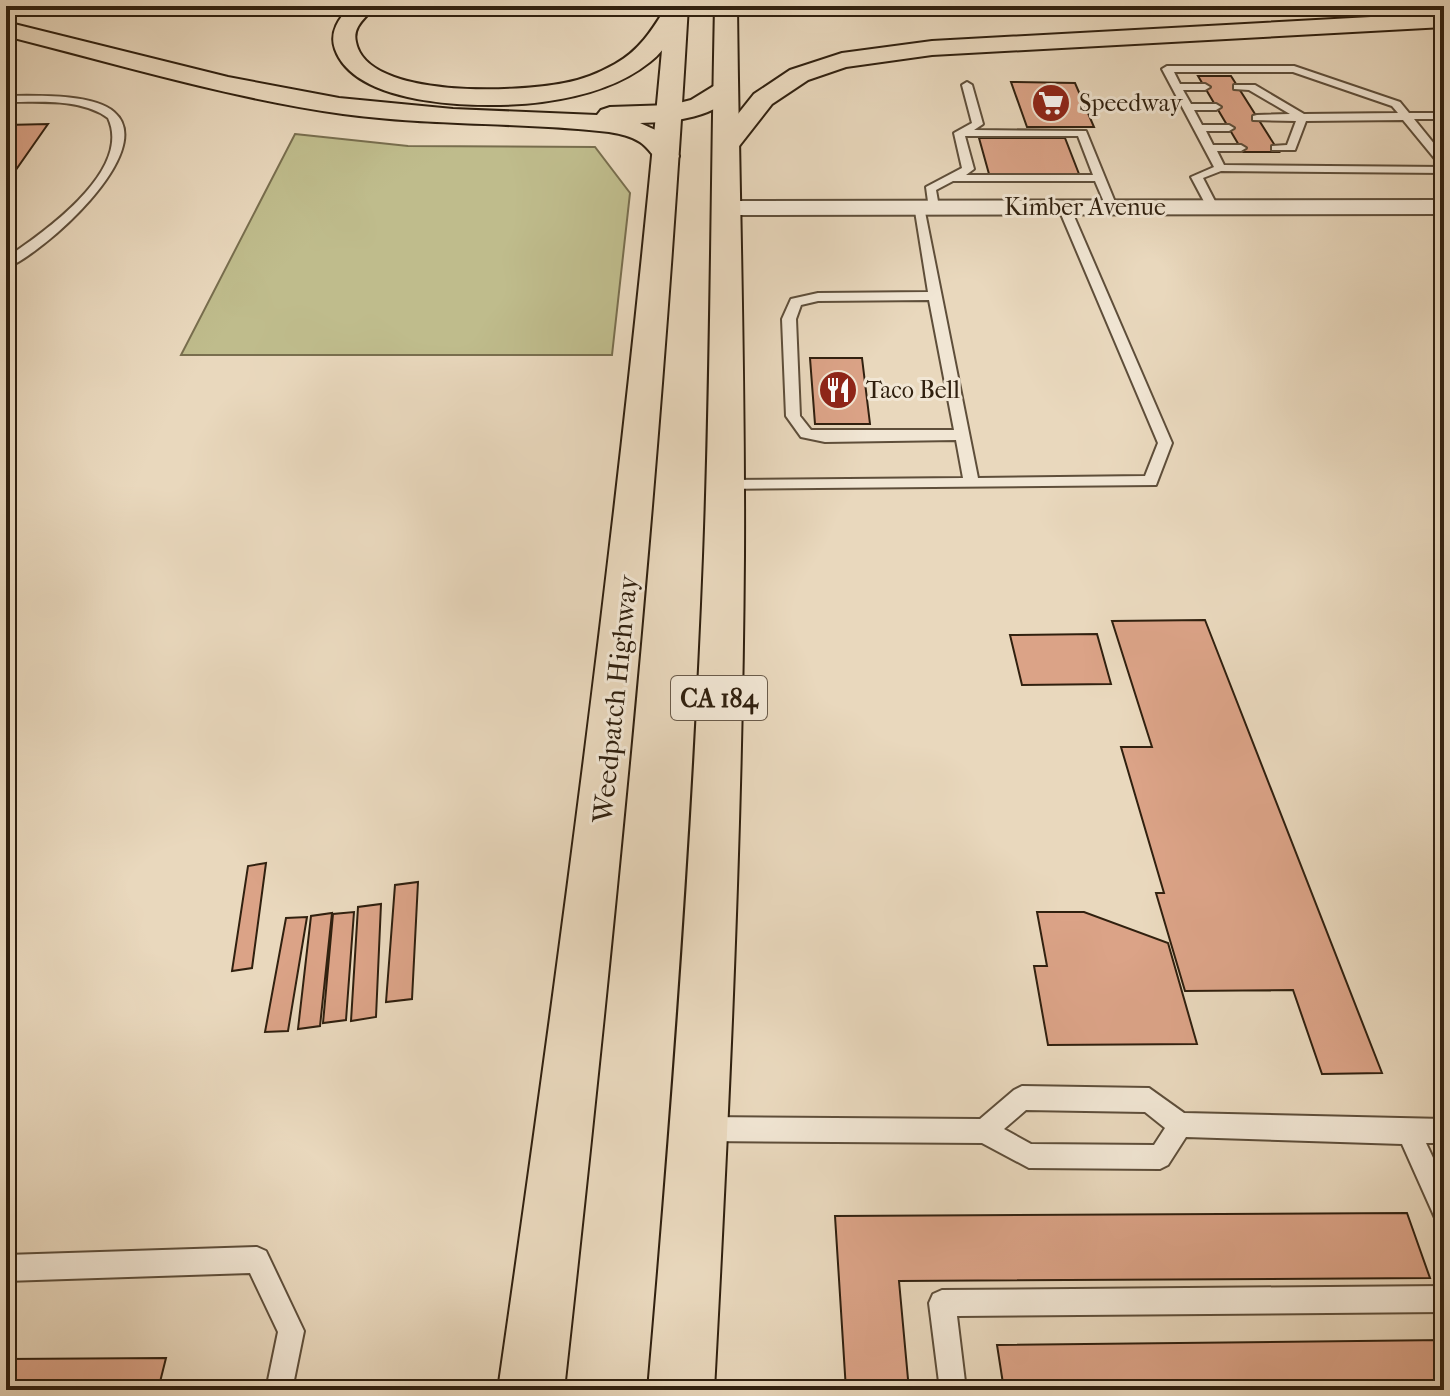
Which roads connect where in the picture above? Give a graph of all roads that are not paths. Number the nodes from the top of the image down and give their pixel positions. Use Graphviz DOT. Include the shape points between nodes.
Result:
graph roads {
  1 [pos="364,6"];
  2 [pos="726,6"];
  3 [pos="677,7"];
  4 [pos="1444,20"];
  5 [pos="6,29"];
  6 [pos="967,85"];
  7 [pos="1177,87"];
  8 [pos="1205,87"];
  9 [pos="1238,87"];
  10 [pos="726,89"];
  11 [pos="6,99"];
  12 [pos="1185,102"];
  13 [pos="1214,102"];
  14 [pos="1247,102"];
  15 [pos="1444,116"];
  16 [pos="1407,117"];
  17 [pos="1302,118"];
  18 [pos="532,119"];
  19 [pos="1201,133"];
  20 [pos="668,135"];
  21 [pos="960,136"];
  22 [pos="980,140"];
  23 [pos="1066,140"];
  24 [pos="1085,140"];
  25 [pos="727,144"];
  26 [pos="1444,163"];
  27 [pos="1220,168"];
  28 [pos="968,169"];
  29 [pos="988,169"];
  30 [pos="1077,169"];
  31 [pos="1444,170"];
  32 [pos="1098,174"];
  33 [pos="954,178"];
  34 [pos="925,207"];
  35 [pos="1064,207"];
  36 [pos="1111,207"];
  37 [pos="1212,207"];
  38 [pos="1444,207"];
  39 [pos="727,208"];
  40 [pos="6,264"];
  41 [pos="935,296"];
  42 [pos="961,435"];
  43 [pos="971,482"];
  44 [pos="725,485"];
  45 [pos="1180,1125"];
  46 [pos="700,1129"];
  47 [pos="984,1131"];
  48 [pos="1444,1131"];
  49 [pos="1409,1132"];
  50 [pos="1444,1209"];
  51 [pos="6,1268"];
  52 [pos="1444,1299"];
  53 [pos="279,1390"];
  54 [pos="531,1390"];
  55 [pos="681,1390"];
  56 [pos="953,1390"];
  1 -- 3 [label="main road" via="347,24 343,38 354,62 380,78 419,91 480,97 552,92 610,76 645,56"];
  2 -- 10 [label="main road, CA 184"];
  3 -- 20 [label="main road, Weedpatch Highway"];
  4 -- 25 [label="main road" via="932,48 842,60 799,75 763,99"];
  5 -- 18 [label="main road" via="309,102 399,115"];
  6 -- 21 [label="lane" via="978,124"];
  7 -- 8 [label="lane"];
  7 -- 12 [label="lane"];
  7 -- 16 [label="lane" via="1167,69 1294,69 1396,104"];
  9 -- 17 [label="lane" via="1251,87"];
  10 -- 20 [label="main road"];
  10 -- 25 [label="main road, CA 184"];
  11 -- 40 [label="lane" via="89,107 109,113 119,127 116,157 97,187 39,242"];
  12 -- 13 [label="lane"];
  12 -- 19 [label="lane"];
  14 -- 17 [label="lane"];
  15 -- 16 [label="lane"];
  16 -- 17 [label="lane"];
  16 -- 26 [label="lane"];
  17 -- 17 [label="lane" via="1291,148 1266,133 1278,128"];
  18 -- 20 [label="main road"];
  18 -- 20 [label="main road" via="634,129 657,142"];
  19 -- 19 [label="lane" via="1232,133"];
  19 -- 27 [label="lane"];
  20 -- 54 [label="main road, Weedpatch Highway" via="623,634"];
  21 -- 22 [label="lane"];
  21 -- 24 [label="lane" via="1082,133"];
  21 -- 28 [label="lane" via="969,154"];
  23 -- 24 [label="lane"];
  24 -- 32 [label="lane" via="1086,155"];
  25 -- 39 [label="main road, CA 184"];
  27 -- 31 [label="lane"];
  27 -- 37 [label="lane" via="1197,177"];
  28 -- 29 [label="lane"];
  28 -- 33 [label="lane"];
  30 -- 32 [label="lane"];
  32 -- 33 [label="lane"];
  32 -- 36 [label="lane"];
  33 -- 34 [label="lane" via="930,189"];
  34 -- 35 [label="street, Kimber Avenue"];
  34 -- 39 [label="street, Kimber Avenue"];
  34 -- 41 [label="lane"];
  35 -- 36 [label="street, Kimber Avenue"];
  35 -- 43 [label="lane" via="1165,443 1151,481"];
  36 -- 37 [label="street, Kimber Avenue"];
  37 -- 38 [label="street, Kimber Avenue"];
  39 -- 44 [label="main road, CA 184"];
  41 -- 42 [label="lane"];
  41 -- 42 [label="lane" via="818,297 796,302 789,319 793,416 806,434 825,437"];
  42 -- 43 [label="lane"];
  43 -- 44 [label="lane"];
  44 -- 46 [label="main road, CA 184"];
  45 -- 47 [label="lane" via="1149,1100 1022,1098"];
  45 -- 47 [label="lane" via="1160,1157 1029,1156"];
  45 -- 49 [label="lane"];
  46 -- 47 [label="lane"];
  46 -- 55 [label="main road, CA 184"];
  48 -- 49 [label="lane"];
  49 -- 50 [label="lane"];
  51 -- 53 [label="lane" via="257,1260 291,1331"];
  52 -- 56 [label="lane" via="942,1303"];
}
